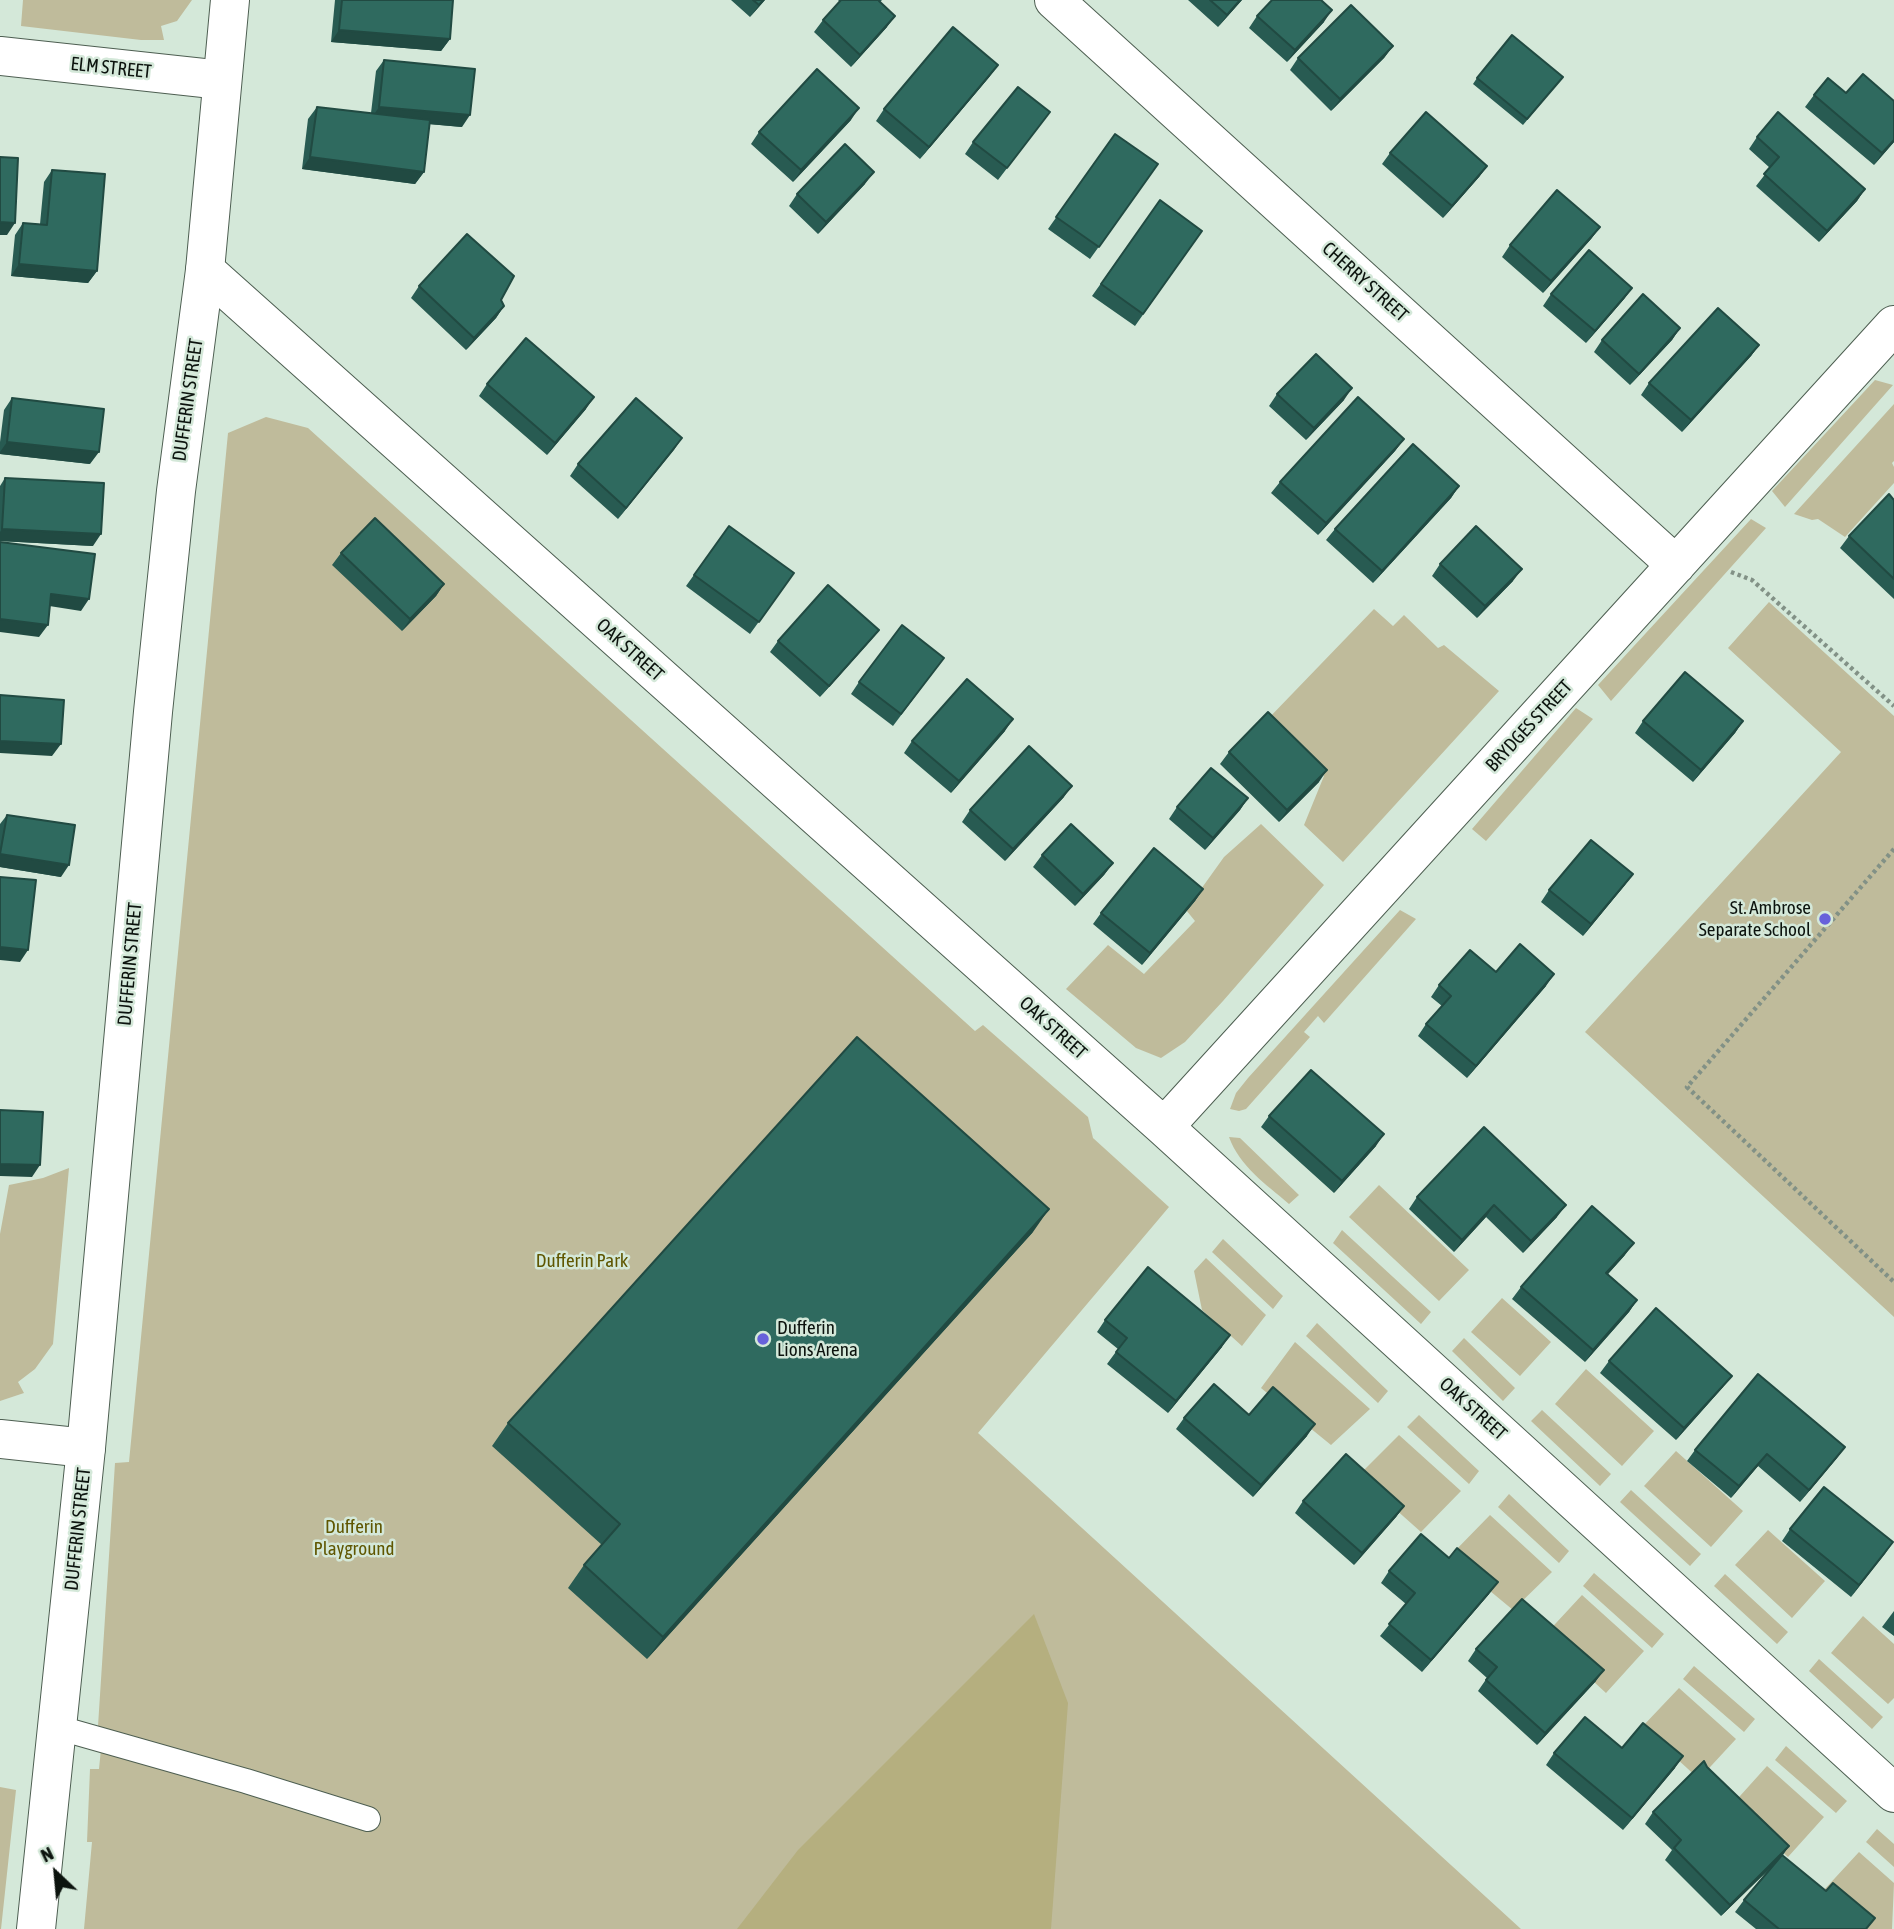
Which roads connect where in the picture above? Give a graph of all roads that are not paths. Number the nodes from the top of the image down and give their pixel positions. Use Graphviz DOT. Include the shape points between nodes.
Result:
graph roads {
  1 [pos="230,0"];
  2 [pos="1054,0"];
  3 [pos="0,56"];
  4 [pos="222,80"];
  5 [pos="205,270"];
  6 [pos="1894,325"];
  7 [pos="1676,565"];
  8 [pos="1164,1127"];
  9 [pos="0,1439"];
  10 [pos="86,1448"];
  11 [pos="57,1727"];
  12 [pos="1894,1793"];
  13 [pos="368,1819"];
  14 [pos="36,1929"];
  1 -- 4 [label="street, DUFFERIN STREET"];
  2 -- 7 [label="street, CHERRY STREET"];
  3 -- 4 [label="street, ELM STREET"];
  4 -- 5 [label="street, DUFFERIN STREET"];
  5 -- 8 [label="street, OAK STREET"];
  5 -- 10 [label="street, DUFFERIN STREET" via="153,712"];
  6 -- 7 [label="street, BRYDGES STREET"];
  7 -- 8 [label="street, BRYDGES STREET"];
  8 -- 12 [label="street, OAK STREET"];
  9 -- 10 [label="street"];
  10 -- 11 [label="street, DUFFERIN STREET"];
  11 -- 13 [label="lane"];
  11 -- 14 [label="street, DUFFERIN STREET"];
}
